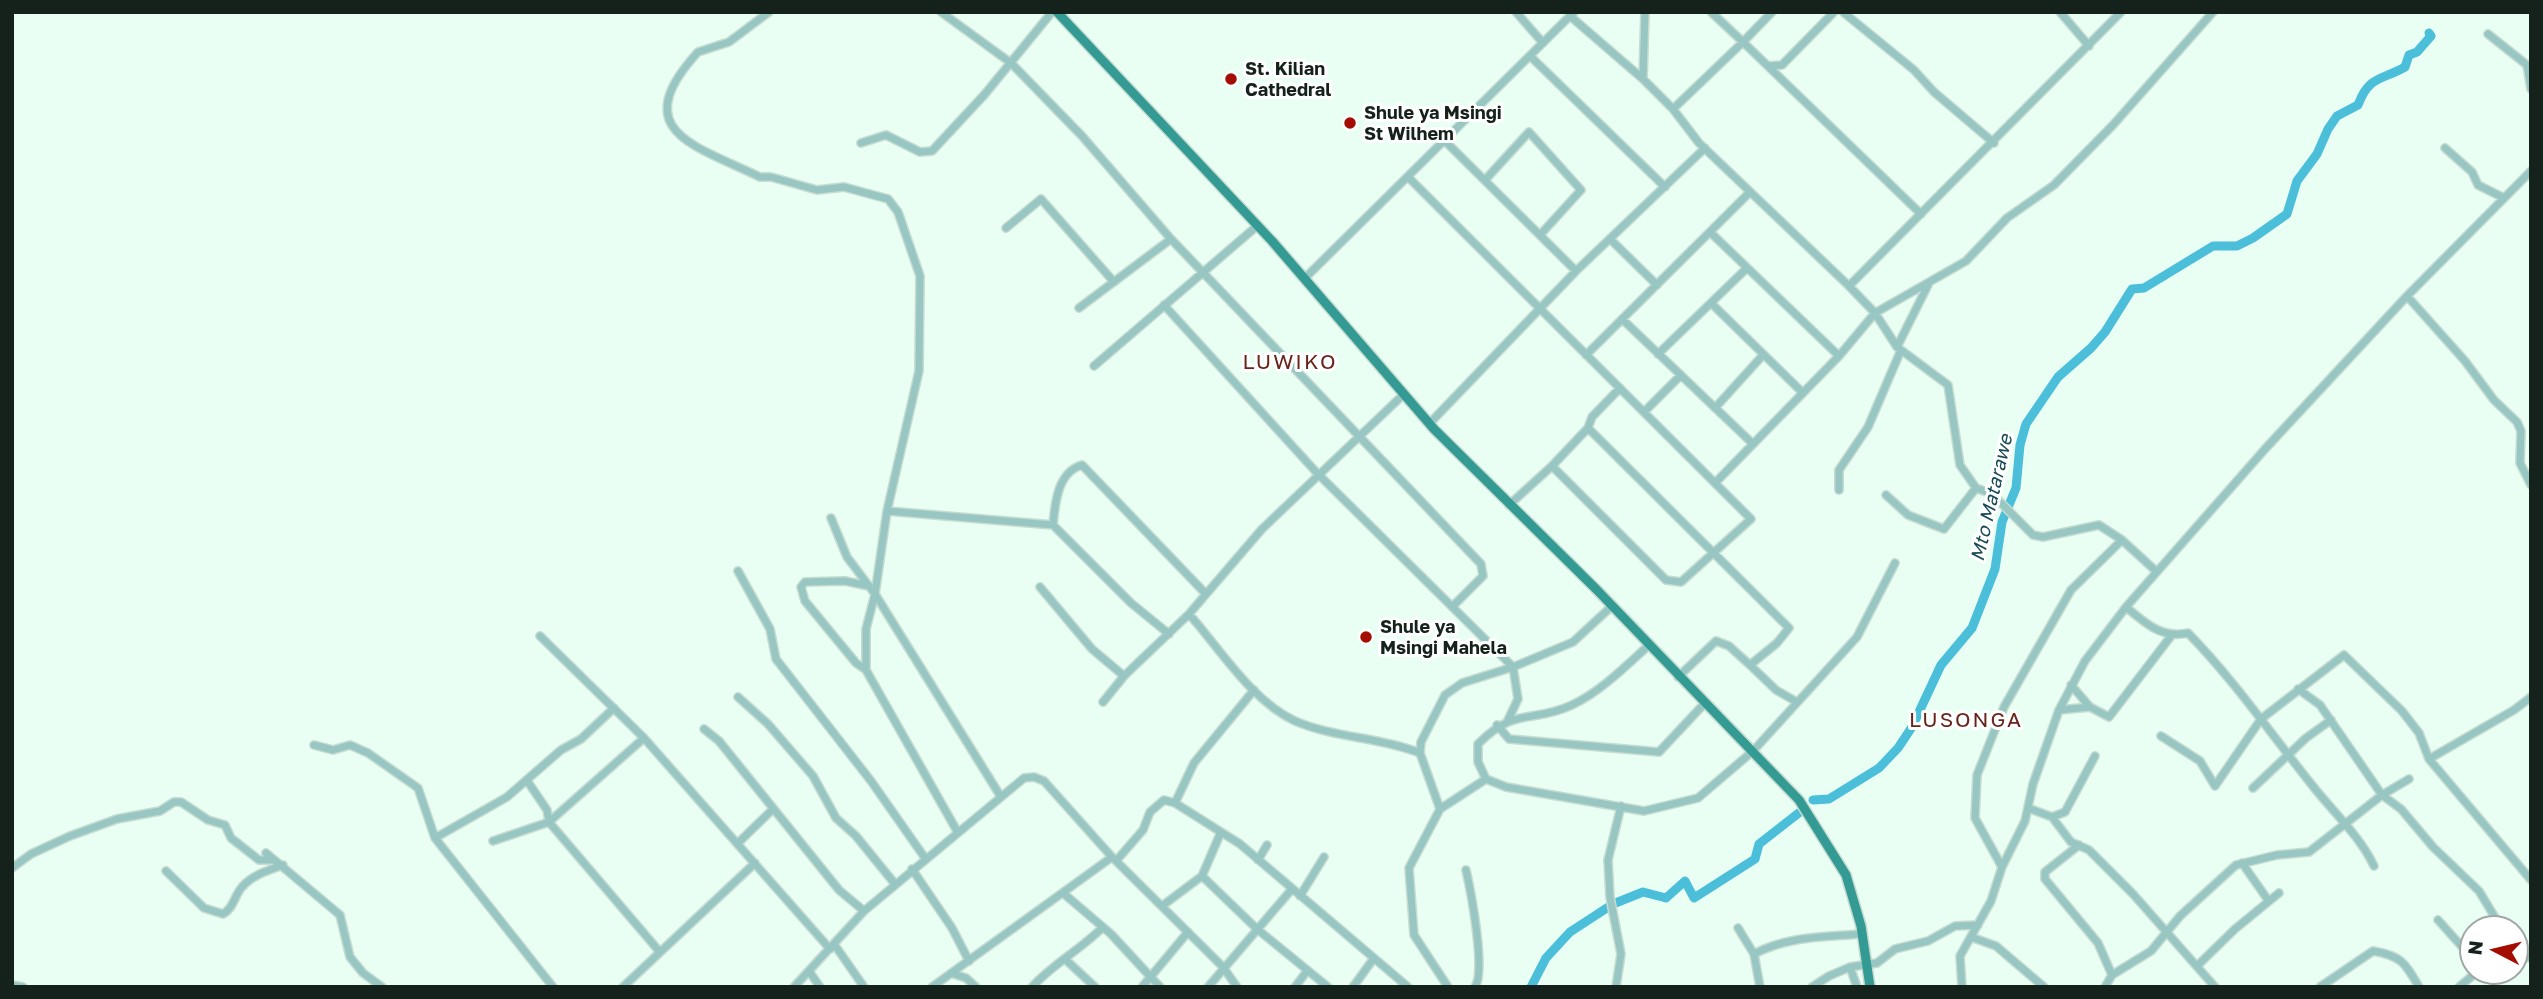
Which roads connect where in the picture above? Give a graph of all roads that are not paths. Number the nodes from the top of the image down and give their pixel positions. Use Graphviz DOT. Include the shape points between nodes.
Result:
graph roads {
  1 [pos="769,12"];
  2 [pos="942,12"];
  3 [pos="1054,12"];
  4 [pos="1516,12"];
  5 [pos="1645,12"];
  6 [pos="1711,12"];
  7 [pos="1772,12"];
  8 [pos="1835,12"];
  9 [pos="1843,12"];
  10 [pos="2060,12"];
  11 [pos="2121,12"];
  12 [pos="2213,12"];
  13 [pos="1572,14"];
  14 [pos="2488,34"];
  15 [pos="1742,42"];
  16 [pos="1543,43"];
  17 [pos="2089,46"];
  18 [pos="1530,56"];
  19 [pos="1011,63"];
  20 [pos="1768,66"];
  21 [pos="1643,79"];
  22 [pos="2531,89"];
  23 [pos="1673,109"];
  24 [pos="1445,141"];
  25 [pos="860,143"];
  26 [pos="1994,143"];
  27 [pos="1705,148"];
  28 [pos="2445,148"];
  29 [pos="2531,171"];
  30 [pos="1408,177"];
  31 [pos="1485,180"];
  32 [pos="1665,187"];
  33 [pos="1749,193"];
  34 [pos="2504,198"];
  35 [pos="1922,215"];
  36 [pos="1258,226"];
  37 [pos="1006,228"];
  38 [pos="1710,232"];
  39 [pos="1540,235"];
  40 [pos="1171,239"];
  41 [pos="1610,239"];
  42 [pos="1747,268"];
  43 [pos="1576,271"];
  44 [pos="1204,272"];
  45 [pos="1304,279"];
  46 [pos="1114,282"];
  47 [pos="1928,284"];
  48 [pos="1657,285"];
  49 [pos="1849,286"];
  50 [pos="2407,296"];
  51 [pos="1711,303"];
  52 [pos="1164,305"];
  53 [pos="1079,308"];
  54 [pos="1540,309"];
  55 [pos="1874,313"];
  56 [pos="1622,319"];
  57 [pos="1899,349"];
  58 [pos="1658,354"];
  59 [pos="1586,355"];
  60 [pos="1763,355"];
  61 [pos="1839,356"];
  62 [pos="1094,366"];
  63 [pos="1681,375"];
  64 [pos="1620,388"];
  65 [pos="1803,393"];
  66 [pos="1404,394"];
  67 [pos="1715,408"];
  68 [pos="1644,412"];
  69 [pos="1429,424"];
  70 [pos="1588,428"];
  71 [pos="1357,438"];
  72 [pos="1752,443"];
  73 [pos="1552,466"];
  74 [pos="1317,473"];
  75 [pos="1716,481"];
  76 [pos="2531,485"];
  77 [pos="1976,488"];
  78 [pos="1839,490"];
  79 [pos="1886,495"];
  80 [pos="1509,505"];
  81 [pos="887,512"];
  82 [pos="831,518"];
  83 [pos="1053,525"];
  84 [pos="2122,540"];
  85 [pos="1714,552"];
  86 [pos="1895,563"];
  87 [pos="738,570"];
  88 [pos="2157,572"];
  89 [pos="869,586"];
  90 [pos="1040,587"];
  91 [pos="1205,593"];
  92 [pos="875,594"];
  93 [pos="1612,606"];
  94 [pos="1452,607"];
  95 [pos="2126,607"];
  96 [pos="1189,614"];
  97 [pos="1169,634"];
  98 [pos="540,636"];
  99 [pos="2171,636"];
  100 [pos="1648,645"];
  101 [pos="1750,665"];
  102 [pos="1513,667"];
  103 [pos="866,670"];
  104 [pos="1124,676"];
  105 [pos="1678,677"];
  106 [pos="2071,685"];
  107 [pos="2298,689"];
  108 [pos="1254,690"];
  109 [pos="738,697"];
  110 [pos="2531,697"];
  111 [pos="1103,702"];
  112 [pos="1797,702"];
  113 [pos="1704,704"];
  114 [pos="2090,707"];
  115 [pos="614,708"];
  116 [pos="2059,710"];
  117 [pos="2261,719"];
  118 [pos="2331,720"];
  119 [pos="1507,721"];
  120 [pos="1497,725"];
  121 [pos="704,729"];
  122 [pos="2161,736"];
  123 [pos="643,738"];
  124 [pos="314,746"];
  125 [pos="1753,751"];
  126 [pos="1420,753"];
  127 [pos="2095,756"];
  128 [pos="2289,756"];
  129 [pos="2429,759"];
  130 [pos="1486,779"];
  131 [pos="2409,779"];
  132 [pos="528,782"];
  133 [pos="2253,788"];
  134 [pos="2382,795"];
  135 [pos="1001,797"];
  136 [pos="1175,803"];
  137 [pos="1621,806"];
  138 [pos="2028,808"];
  139 [pos="773,809"];
  140 [pos="1440,809"];
  141 [pos="2052,817"];
  142 [pos="550,821"];
  143 [pos="2343,825"];
  144 [pos="957,831"];
  145 [pos="1221,832"];
  146 [pos="435,838"];
  147 [pos="493,841"];
  148 [pos="738,843"];
  149 [pos="1267,845"];
  150 [pos="2079,845"];
  151 [pos="266,853"];
  152 [pos="925,858"];
  153 [pos="1324,858"];
  154 [pos="1114,859"];
  155 [pos="274,860"];
  156 [pos="1258,860"];
  157 [pos="755,863"];
  158 [pos="2242,863"];
  159 [pos="282,865"];
  160 [pos="2374,866"];
  161 [pos="2002,867"];
  162 [pos="12,868"];
  163 [pos="912,869"];
  164 [pos="1466,870"];
  165 [pos="166,871"];
  166 [pos="1202,876"];
  167 [pos="2531,880"];
  168 [pos="895,884"];
  169 [pos="1292,889"];
  170 [pos="1063,893"];
  171 [pos="2279,893"];
  172 [pos="1300,896"];
  173 [pos="2268,900"];
  174 [pos="1162,906"];
  175 [pos="864,911"];
  176 [pos="2494,915"];
  177 [pos="2438,920"];
  178 [pos="1978,925"];
  179 [pos="1102,927"];
  180 [pos="1738,928"];
  181 [pos="1257,929"];
  182 [pos="1188,932"];
  183 [pos="1862,934"];
  184 [pos="2166,934"];
  185 [pos="1970,937"];
  186 [pos="2459,943"];
  187 [pos="832,946"];
  188 [pos="659,951"];
  189 [pos="1754,954"];
  190 [pos="1374,958"];
  191 [pos="1066,960"];
  192 [pos="969,961"];
  193 [pos="1867,964"];
  194 [pos="1223,967"];
  195 [pos="1850,967"];
  196 [pos="2197,967"];
  197 [pos="809,971"];
  198 [pos="1307,971"];
  199 [pos="951,973"];
  200 [pos="1152,975"];
  201 [pos="2112,975"];
  202 [pos="12,985"];
  203 [pos="23,987"];
  204 [pos="382,987"];
  205 [pos="553,987"];
  206 [pos="623,987"];
  207 [pos="794,987"];
  208 [pos="820,987"];
  209 [pos="864,987"];
  210 [pos="932,987"];
  211 [pos="976,987"];
  212 [pos="1032,987"];
  213 [pos="1095,987"];
  214 [pos="1142,987"];
  215 [pos="1160,987"];
  216 [pos="1208,987"];
  217 [pos="1237,987"];
  218 [pos="1295,987"];
  219 [pos="1328,987"];
  220 [pos="1353,987"];
  221 [pos="1408,987"];
  222 [pos="1448,987"];
  223 [pos="1475,987"];
  224 [pos="1616,987"];
  225 [pos="1760,987"];
  226 [pos="1812,987"];
  227 [pos="1857,987"];
  228 [pos="1870,987"];
  229 [pos="1962,987"];
  230 [pos="2044,987"];
  231 [pos="2105,987"];
  232 [pos="2215,987"];
  233 [pos="2320,987"];
  234 [pos="2419,987"];
  1 -- 81 [label="street" via="729,42 698,52 667,101 666,113 670,128 688,141 760,177 817,190 844,187 872,193 888,199 898,212 920,276 919,371"];
  2 -- 19 [label="street"];
  3 -- 19 [label="street"];
  3 -- 36 [label="main road"];
  4 -- 16 [label="street"];
  5 -- 21 [label="street"];
  6 -- 15 [label="street"];
  7 -- 15 [label="street"];
  8 -- 20 [label="street" via="1782,65"];
  9 -- 26 [label="street"];
  10 -- 17 [label="street"];
  11 -- 17 [label="street"];
  12 -- 47 [label="street" via="2068,171 2007,218 1966,261"];
  13 -- 16 [label="street"];
  13 -- 21 [label="street"];
  14 -- 22 [label="street" via="2527,65"];
  15 -- 20 [label="street"];
  15 -- 23 [label="street"];
  16 -- 18 [label="street"];
  17 -- 26 [label="street"];
  18 -- 24 [label="street"];
  18 -- 32 [label="street"];
  19 -- 25 [label="street" via="932,151 920,152 886,135"];
  19 -- 40 [label="street"];
  20 -- 35 [label="street"];
  21 -- 23 [label="street"];
  23 -- 27 [label="street"];
  24 -- 30 [label="street"];
  24 -- 31 [label="street"];
  26 -- 35 [label="street"];
  27 -- 32 [label="street"];
  27 -- 33 [label="street"];
  28 -- 34 [label="street" via="2472,172 2479,185"];
  29 -- 34 [label="street"];
  30 -- 45 [label="street"];
  30 -- 54 [label="street"];
  31 -- 39 [label="street"];
  31 -- 39 [label="street" via="1529,132 1581,190"];
  32 -- 41 [label="street"];
  33 -- 38 [label="street"];
  33 -- 49 [label="street"];
  34 -- 50 [label="street"];
  35 -- 49 [label="street"];
  36 -- 44 [label="street"];
  36 -- 45 [label="main road"];
  37 -- 46 [label="street" via="1041,200"];
  38 -- 42 [label="street"];
  38 -- 48 [label="street"];
  39 -- 43 [label="street"];
  40 -- 44 [label="street"];
  40 -- 46 [label="street"];
  41 -- 43 [label="street"];
  41 -- 48 [label="street"];
  42 -- 51 [label="street"];
  42 -- 61 [label="street"];
  43 -- 54 [label="street"];
  44 -- 52 [label="street"];
  44 -- 71 [label="street"];
  45 -- 66 [label="main road"];
  46 -- 53 [label="street"];
  47 -- 55 [label="street"];
  47 -- 57 [label="street"];
  48 -- 56 [label="street"];
  49 -- 55 [label="street"];
  50 -- 76 [label="street" via="2517,422 2520,463"];
  50 -- 88 [label="street"];
  51 -- 58 [label="street"];
  51 -- 60 [label="street"];
  52 -- 62 [label="street"];
  52 -- 74 [label="street"];
  54 -- 59 [label="street"];
  54 -- 69 [label="street"];
  55 -- 57 [label="street"];
  55 -- 61 [label="street"];
  56 -- 58 [label="street"];
  56 -- 59 [label="street"];
  57 -- 77 [label="street" via="1948,385 1960,465"];
  57 -- 78 [label="street" via="1868,427 1839,470"];
  58 -- 63 [label="street"];
  59 -- 64 [label="street"];
  60 -- 65 [label="street"];
  60 -- 67 [label="street"];
  61 -- 65 [label="street"];
  63 -- 67 [label="street"];
  63 -- 68 [label="street"];
  64 -- 68 [label="street"];
  64 -- 70 [label="street" via="1592,417"];
  65 -- 72 [label="street"];
  66 -- 69 [label="main road"];
  66 -- 71 [label="street"];
  67 -- 72 [label="street"];
  68 -- 75 [label="street"];
  69 -- 80 [label="main road"];
  70 -- 73 [label="street"];
  70 -- 85 [label="street"];
  71 -- 74 [label="street"];
  71 -- 94 [label="street" via="1481,564 1483,576"];
  72 -- 75 [label="street"];
  73 -- 80 [label="street"];
  73 -- 85 [label="street" via="1666,580 1681,582"];
  74 -- 91 [label="street"];
  74 -- 94 [label="street"];
  75 -- 85 [label="street" via="1751,519"];
  77 -- 79 [label="street" via="1944,529 1908,515"];
  77 -- 84 [label="street" via="1992,494 2033,535 2099,525"];
  80 -- 93 [label="main road"];
  81 -- 83 [label="street"];
  81 -- 92 [label="street"];
  82 -- 89 [label="street" via="847,557"];
  83 -- 91 [label="street" via="1063,479 1071,468 1082,465"];
  83 -- 97 [label="street"];
  84 -- 88 [label="street"];
  84 -- 161 [label="street" via="2071,590 2004,707 1978,775 1975,818"];
  85 -- 101 [label="street" via="1789,628"];
  86 -- 112 [label="street" via="1857,637"];
  87 -- 152 [label="street" via="770,629 776,660"];
  88 -- 95 [label="street"];
  89 -- 92 [label="street"];
  89 -- 103 [label="street" via="845,581 805,582 801,587 805,601"];
  90 -- 104 [label="street" via="1092,649"];
  91 -- 96 [label="street"];
  92 -- 103 [label="street" via="866,629"];
  92 -- 135 [label="street"];
  93 -- 100 [label="main road"];
  93 -- 102 [label="street" via="1573,642"];
  94 -- 102 [label="street"];
  95 -- 99 [label="street" via="2149,626"];
  95 -- 106 [label="street"];
  96 -- 97 [label="street"];
  96 -- 108 [label="street"];
  97 -- 104 [label="street"];
  98 -- 115 [label="street"];
  99 -- 114 [label="street" via="2109,717"];
  99 -- 117 [label="street" via="2189,633"];
  100 -- 105 [label="main road"];
  100 -- 119 [label="street" via="1574,705"];
  101 -- 105 [label="street" via="1716,641"];
  101 -- 112 [label="street" via="1776,690"];
  102 -- 119 [label="street" via="1518,699"];
  102 -- 126 [label="street" via="1462,683 1445,695"];
  103 -- 144 [label="street"];
  104 -- 111 [label="street"];
  105 -- 113 [label="main road"];
  106 -- 114 [label="street"];
  106 -- 116 [label="street"];
  107 -- 117 [label="street"];
  107 -- 118 [label="street"];
  107 -- 129 [label="street" via="2344,655 2402,711 2419,733"];
  108 -- 126 [label="street" via="1293,720"];
  108 -- 136 [label="street" via="1194,763"];
  109 -- 168 [label="street" via="813,776 836,818"];
  110 -- 129 [label="street"];
  112 -- 125 [label="street"];
  113 -- 120 [label="street" via="1659,752 1509,739"];
  113 -- 125 [label="main road"];
  114 -- 116 [label="street"];
  115 -- 123 [label="street"];
  115 -- 132 [label="street"];
  116 -- 138 [label="street"];
  117 -- 122 [label="street" via="2215,786 2200,761"];
  117 -- 128 [label="street"];
  118 -- 128 [label="street"];
  118 -- 134 [label="street"];
  119 -- 120 [label="street"];
  120 -- 130 [label="street" via="1478,744 1478,762"];
  121 -- 139 [label="street" via="719,741"];
  123 -- 142 [label="street"];
  123 -- 148 [label="street"];
  124 -- 146 [label="street" via="333,750 350,745 418,788"];
  125 -- 137 [label="street" via="1698,798 1644,811"];
  125 -- 183 [label="main road" via="1799,800 1836,856"];
  126 -- 140 [label="street"];
  127 -- 141 [label="street" via="2065,812"];
  128 -- 133 [label="street"];
  128 -- 143 [label="street"];
  129 -- 167 [label="street"];
  130 -- 137 [label="street" via="1506,787"];
  130 -- 140 [label="street"];
  131 -- 134 [label="street"];
  132 -- 142 [label="street"];
  132 -- 146 [label="street"];
  134 -- 143 [label="street"];
  134 -- 176 [label="street" via="2479,891"];
  135 -- 144 [label="street"];
  135 -- 154 [label="street" via="1024,778 1044,781"];
  136 -- 145 [label="street"];
  136 -- 154 [label="street" via="1164,800 1150,812 1143,830"];
  137 -- 224 [label="street" via="1608,860 1621,954"];
  138 -- 141 [label="street"];
  138 -- 161 [label="street"];
  139 -- 148 [label="street"];
  139 -- 175 [label="street" via="839,890"];
  140 -- 222 [label="street" via="1409,867 1414,936"];
  141 -- 150 [label="street" via="2071,842"];
  142 -- 147 [label="street"];
  142 -- 188 [label="street"];
  143 -- 158 [label="street" via="2309,852"];
  143 -- 160 [label="street" via="2364,844"];
  144 -- 152 [label="street"];
  145 -- 156 [label="street"];
  145 -- 166 [label="street"];
  146 -- 205 [label="street"];
  148 -- 157 [label="street"];
  149 -- 156 [label="street"];
  150 -- 184 [label="street" via="2097,858"];
  150 -- 201 [label="street" via="2045,872 2045,879 2098,943"];
  151 -- 155 [label="street"];
  152 -- 163 [label="street"];
  153 -- 172 [label="street"];
  154 -- 170 [label="street"];
  154 -- 174 [label="street"];
  155 -- 159 [label="street"];
  155 -- 162 [label="street" via="259,860 231,838 225,825 174,802 160,811 117,819 70,836"];
  156 -- 169 [label="street"];
  157 -- 187 [label="street"];
  157 -- 188 [label="street"];
  158 -- 173 [label="street"];
  158 -- 184 [label="street" via="2204,892"];
  159 -- 165 [label="street" via="241,887 223,914 204,908"];
  159 -- 204 [label="street" via="340,915 350,957"];
  161 -- 178 [label="street" via="1992,901"];
  163 -- 168 [label="street"];
  163 -- 192 [label="street"];
  164 -- 223 [label="street" via="1479,956 1480,979"];
  166 -- 174 [label="street"];
  166 -- 181 [label="street"];
  168 -- 175 [label="street"];
  169 -- 172 [label="street"];
  169 -- 181 [label="street"];
  170 -- 179 [label="street"];
  170 -- 192 [label="street"];
  171 -- 173 [label="street"];
  172 -- 190 [label="street"];
  173 -- 196 [label="street"];
  174 -- 182 [label="street"];
  175 -- 187 [label="street"];
  177 -- 186 [label="street"];
  178 -- 185 [label="street"];
  178 -- 193 [label="street" via="1955,926"];
  179 -- 191 [label="street"];
  179 -- 200 [label="street"];
  180 -- 189 [label="street"];
  181 -- 194 [label="street"];
  181 -- 198 [label="street"];
  182 -- 194 [label="street"];
  182 -- 200 [label="street"];
  183 -- 189 [label="street" via="1804,938"];
  183 -- 193 [label="main road"];
  184 -- 196 [label="street"];
  184 -- 201 [label="street" via="2151,951"];
  185 -- 229 [label="street" via="1960,956"];
  185 -- 230 [label="street" via="1996,946"];
  187 -- 197 [label="street"];
  187 -- 209 [label="street"];
  188 -- 206 [label="street"];
  189 -- 225 [label="street"];
  190 -- 220 [label="street"];
  190 -- 221 [label="street"];
  191 -- 212 [label="street" via="1050,967"];
  191 -- 213 [label="street"];
  192 -- 199 [label="street"];
  193 -- 195 [label="street"];
  193 -- 228 [label="main road"];
  194 -- 216 [label="street"];
  194 -- 217 [label="street"];
  195 -- 226 [label="street"];
  195 -- 227 [label="street"];
  196 -- 232 [label="street"];
  197 -- 207 [label="street"];
  197 -- 208 [label="street"];
  198 -- 218 [label="street"];
  198 -- 219 [label="street"];
  199 -- 210 [label="street"];
  199 -- 211 [label="street"];
  200 -- 214 [label="street"];
  200 -- 215 [label="street"];
  201 -- 231 [label="street"];
  202 -- 203 [label="street"];
  233 -- 234 [label="street" via="2373,951 2408,965"];
}
